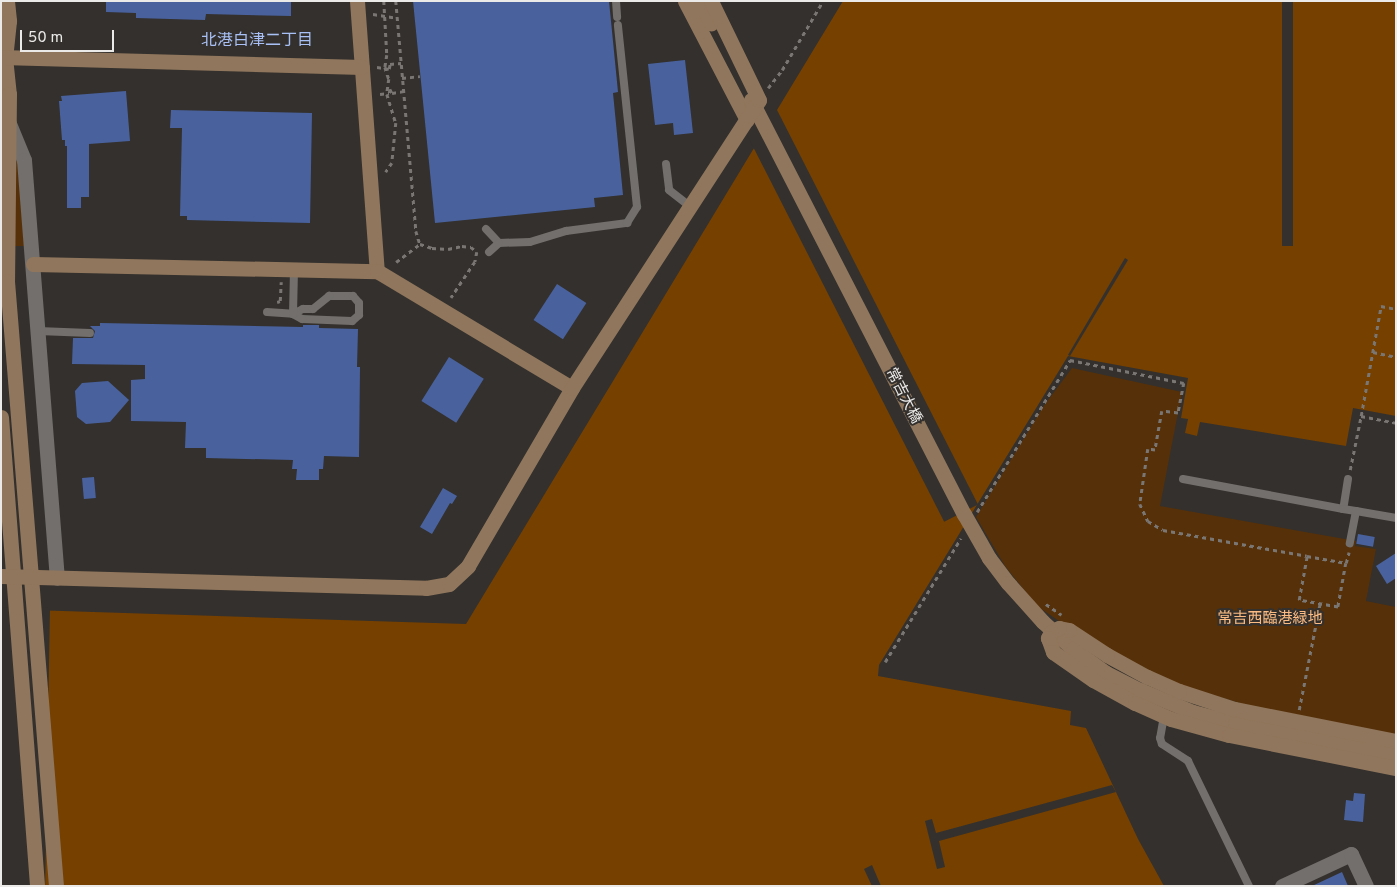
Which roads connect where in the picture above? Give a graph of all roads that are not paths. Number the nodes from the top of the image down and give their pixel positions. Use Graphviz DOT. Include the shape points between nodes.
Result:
graph roads {
  1 [pos="7,1"];
  2 [pos="357,1"];
  3 [pos="616,1"];
  4 [pos="685,1"];
  5 [pos="700,1"];
  6 [pos="711,1"];
  7 [pos="2,55"];
  8 [pos="362,67"];
  9 [pos="747,120"];
  10 [pos="8,122"];
  11 [pos="666,164"];
  12 [pos="690,207"];
  13 [pos="486,229"];
  14 [pos="499,243"];
  15 [pos="489,252"];
  16 [pos="33,264"];
  17 [pos="294,270"];
  18 [pos="377,271"];
  19 [pos="267,312"];
  20 [pos="293,314"];
  21 [pos="38,331"];
  22 [pos="90,333"];
  23 [pos="572,388"];
  24 [pos="1,417"];
  25 [pos="1183,479"];
  26 [pos="1348,479"];
  27 [pos="1343,509"];
  28 [pos="1356,511"];
  29 [pos="1396,518"];
  30 [pos="1350,543"];
  31 [pos="1,576"];
  32 [pos="57,578"];
  33 [pos="1164,716"];
  34 [pos="1396,741"];
  35 [pos="1396,755"];
  36 [pos="1396,768"];
  37 [pos="37,886"];
  38 [pos="56,886"];
  39 [pos="1250,886"];
  40 [pos="1282,886"];
  41 [pos="1366,886"];
  1 -- 7 [label="street" via="9,21"];
  2 -- 8 [label="street"];
  3 -- 14 [label="lane" via="637,207 627,223 566,231 530,242"];
  4 -- 9 [label="street"];
  5 -- 35 [label="street, 常吉大橋" via="959,506 989,558 1025,603 1073,649 1106,673 1193,712"];
  6 -- 9 [label="street" via="759,100"];
  7 -- 8 [label="street"];
  7 -- 10 [label="street" via="9,94"];
  8 -- 18 [label="street"];
  9 -- 12 [label="street"];
  10 -- 16 [label="street" via="24,160"];
  10 -- 38 [label="street" via="8,281"];
  11 -- 12 [label="lane" via="669,190"];
  12 -- 23 [label="street"];
  13 -- 14 [label="lane"];
  14 -- 15 [label="lane"];
  16 -- 17 [label="street"];
  16 -- 21 [label="street"];
  17 -- 18 [label="street"];
  17 -- 20 [label="lane"];
  18 -- 23 [label="street"];
  19 -- 20 [label="lane"];
  20 -- 20 [label="lane" via="313,309 329,296 353,296 359,303 359,315 352,321 302,318"];
  21 -- 22 [label="lane"];
  21 -- 32 [label="street"];
  23 -- 32 [label="street" via="468,566 449,584 426,588"];
  24 -- 37 [label="street"];
  25 -- 27 [label="lane"];
  26 -- 27 [label="lane"];
  27 -- 28 [label="lane"];
  28 -- 29 [label="lane"];
  28 -- 30 [label="lane"];
  31 -- 32 [label="street"];
  33 -- 34 [label="street" via="1135,704 1052,652 1048,644 1051,632 1059,628 1069,630 1147,677 1234,709"];
  33 -- 36 [label="street" via="1229,735"];
  33 -- 39 [label="lane" via="1162,744 1188,761"];
  40 -- 41 [label="street" via="1351,854"];
}
